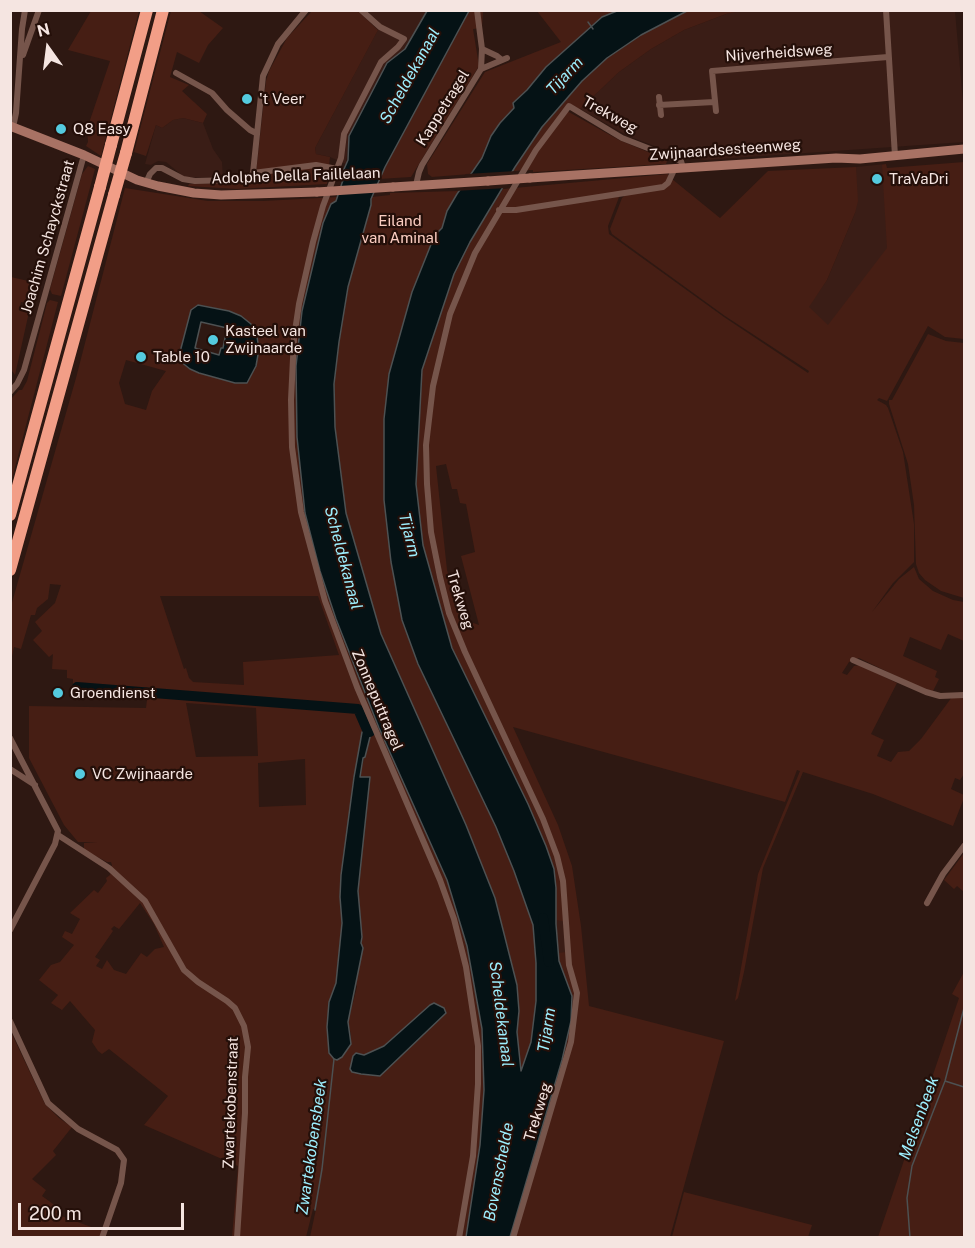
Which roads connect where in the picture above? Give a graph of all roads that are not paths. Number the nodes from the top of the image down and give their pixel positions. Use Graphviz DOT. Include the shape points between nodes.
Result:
graph roads {
  1 [pos="25,10"];
  2 [pos="39,10"];
  3 [pos="147,10"];
  4 [pos="163,10"];
  5 [pos="306,10"];
  6 [pos="361,10"];
  7 [pos="477,10"];
  8 [pos="886,10"];
  9 [pos="482,50"];
  10 [pos="888,57"];
  11 [pos="20,62"];
  12 [pos="481,69"];
  13 [pos="176,73"];
  14 [pos="659,97"];
  15 [pos="714,102"];
  16 [pos="659,105"];
  17 [pos="716,111"];
  18 [pos="661,115"];
  19 [pos="12,126"];
  20 [pos="256,133"];
  21 [pos="964,149"];
  22 [pos="84,155"];
  23 [pos="895,156"];
  24 [pos="679,168"];
  25 [pos="337,169"];
  26 [pos="253,173"];
  27 [pos="488,181"];
  28 [pos="147,183"];
  29 [pos="416,185"];
  30 [pos="499,210"];
  31 [pos="10,392"];
  32 [pos="10,515"];
  33 [pos="10,570"];
  34 [pos="853,660"];
  35 [pos="964,686"];
  36 [pos="963,695"];
  37 [pos="10,738"];
  38 [pos="10,769"];
  39 [pos="35,785"];
  40 [pos="58,835"];
  41 [pos="964,846"];
  42 [pos="927,903"];
  43 [pos="10,930"];
  44 [pos="10,1021"];
  45 [pos="102,1238"];
  46 [pos="237,1238"];
  47 [pos="459,1238"];
  48 [pos="513,1238"];
  1 -- 11 [label="street"];
  2 -- 11 [label="street"];
  3 -- 32 [label="highway, bridge"];
  4 -- 33 [label="highway, bridge"];
  5 -- 20 [label="street" via="268,64 260,92"];
  6 -- 25 [label="street, Zonneputtragel" via="380,27 404,39 381,62 344,134"];
  7 -- 9 [label="street"];
  8 -- 10 [label="street"];
  9 -- 12 [label="street"];
  9 -- 12 [label="street, Kappetragel" via="504,59"];
  10 -- 15 [label="street, Nijverheidsweg" via="712,70"];
  10 -- 23 [label="street"];
  11 -- 19 [label="street"];
  12 -- 29 [label="street, Kappetragel" via="418,172"];
  13 -- 20 [label="street" via="212,93"];
  14 -- 16 [label="street"];
  15 -- 16 [label="street"];
  15 -- 17 [label="street, Nijverheidsweg"];
  16 -- 18 [label="street"];
  19 -- 22 [label="main road, Adolphe Della Faillelaan"];
  20 -- 26 [label="street"];
  21 -- 23 [label="main road, Zwijnaardsesteenweg"];
  22 -- 28 [label="main road, Adolphe Della Faillelaan"];
  22 -- 31 [label="street, Joachim Schayckstraat" via="24,370"];
  23 -- 24 [label="main road, Zwijnaardsesteenweg"];
  24 -- 27 [label="main road, Zwijnaardsesteenweg, bridge"];
  24 -- 30 [label="street" via="667,185"];
  24 -- 30 [label="street, Trekweg" via="681,161 622,138 568,106"];
  25 -- 26 [label="street" via="316,165"];
  25 -- 47 [label="street, Zonneputtragel" via="313,242 296,322 291,400 296,476 306,536 328,611 443,887 466,968 478,1046 478,1098 473,1161"];
  26 -- 28 [label="street" via="233,180 189,181 156,168"];
  27 -- 29 [label="main road, Adolphe Della Faillelaan"];
  28 -- 29 [label="main road, Adolphe Della Faillelaan, bridge" via="221,195"];
  30 -- 48 [label="street, Trekweg" via="468,269 445,332 431,395 426,465 433,544 449,612 543,819 559,863 569,965 577,993 571,1042"];
  34 -- 36 [label="street" via="926,692"];
  35 -- 36 [label="street"];
  37 -- 39 [label="street"];
  38 -- 39 [label="street"];
  39 -- 40 [label="street"];
  40 -- 43 [label="street"];
  40 -- 46 [label="street, Zwartekobenstraat" via="109,868 145,901 183,970 235,1008 244,1026 248,1047"];
  41 -- 42 [label="street"];
  44 -- 45 [label="street" via="48,1102 78,1129 117,1150 124,1160 121,1183"];
}
